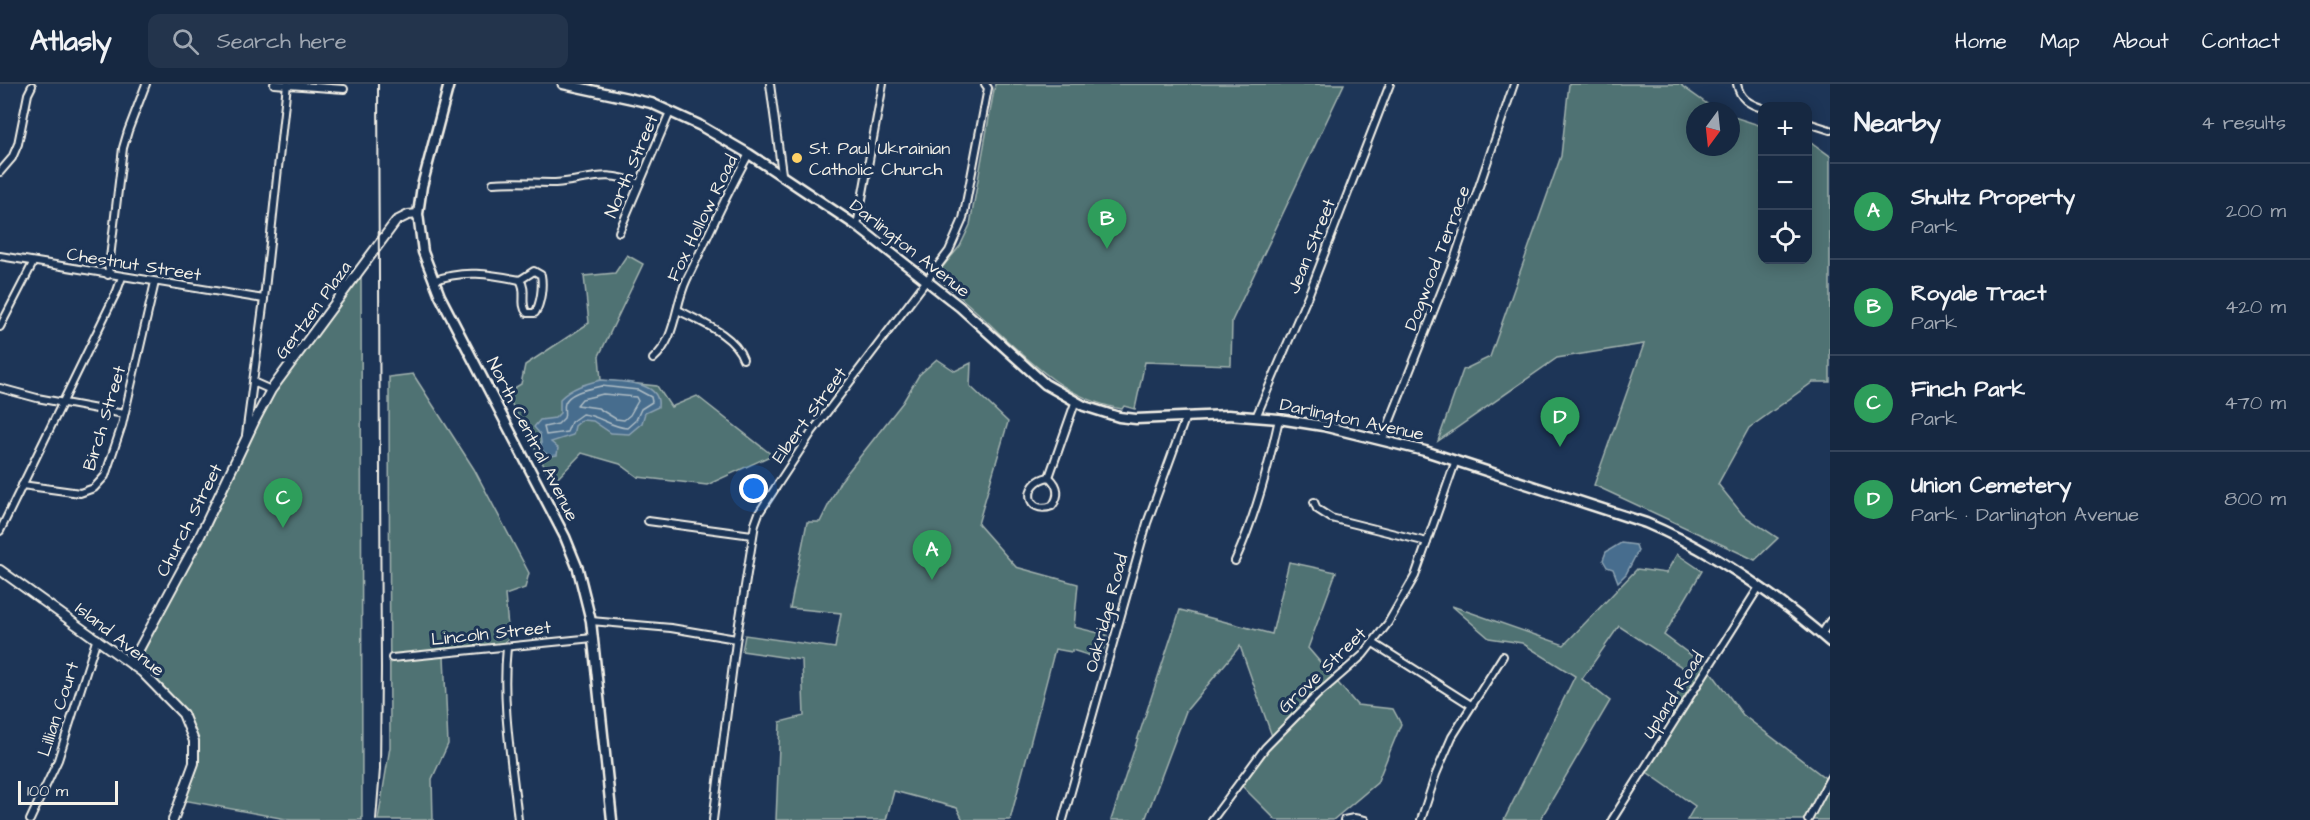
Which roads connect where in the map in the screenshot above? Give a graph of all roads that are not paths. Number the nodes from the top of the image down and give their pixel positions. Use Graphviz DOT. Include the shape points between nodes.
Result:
graph roads {
  1 [pos="146,84"];
  2 [pos="274,84"];
  3 [pos="449,84"];
  4 [pos="563,84"];
  5 [pos="770,84"];
  6 [pos="883,84"];
  7 [pos="1390,84"];
  8 [pos="1514,84"];
  9 [pos="1737,84"];
  10 [pos="287,85"];
  11 [pos="32,86"];
  12 [pos="986,86"];
  13 [pos="344,89"];
  14 [pos="1758,106"];
  15 [pos="670,112"];
  16 [pos="1812,124"];
  17 [pos="1830,130"];
  18 [pos="749,154"];
  19 [pos="0,172"];
  20 [pos="782,174"];
  21 [pos="493,183"];
  22 [pos="639,184"];
  23 [pos="418,213"];
  24 [pos="857,226"];
  25 [pos="620,232"];
  26 [pos="0,256"];
  27 [pos="33,263"];
  28 [pos="108,275"];
  29 [pos="122,277"];
  30 [pos="433,280"];
  31 [pos="520,280"];
  32 [pos="928,280"];
  33 [pos="155,282"];
  34 [pos="264,299"];
  35 [pos="678,310"];
  36 [pos="0,327"];
  37 [pos="742,359"];
  38 [pos="653,360"];
  39 [pos="253,382"];
  40 [pos="0,388"];
  41 [pos="271,390"];
  42 [pos="63,403"];
  43 [pos="1075,403"];
  44 [pos="124,414"];
  45 [pos="1185,416"];
  46 [pos="1256,417"];
  47 [pos="1279,419"];
  48 [pos="246,440"];
  49 [pos="1382,441"];
  50 [pos="1456,460"];
  51 [pos="1049,477"];
  52 [pos="22,485"];
  53 [pos="1314,502"];
  54 [pos="648,521"];
  55 [pos="0,531"];
  56 [pos="752,535"];
  57 [pos="1426,542"];
  58 [pos="1235,561"];
  59 [pos="0,570"];
  60 [pos="1759,586"];
  61 [pos="591,621"];
  62 [pos="1830,621"];
  63 [pos="1821,635"];
  64 [pos="97,638"];
  65 [pos="593,638"];
  66 [pos="736,639"];
  67 [pos="1830,642"];
  68 [pos="1373,643"];
  69 [pos="507,647"];
  70 [pos="1503,656"];
  71 [pos="392,658"];
  72 [pos="131,664"];
  73 [pos="1472,705"];
  74 [pos="1830,778"];
  75 [pos="30,820"];
  76 [pos="173,820"];
  77 [pos="518,820"];
  78 [pos="612,820"];
  79 [pos="713,820"];
  80 [pos="1063,820"];
  81 [pos="1212,820"];
  82 [pos="1344,820"];
  83 [pos="1365,820"];
  84 [pos="1421,820"];
  85 [pos="1612,820"];
  86 [pos="1808,820"];
  1 -- 28 [label="street" via="123,148"];
  2 -- 10 [label="street"];
  3 -- 23 [label="main road, North Central Avenue"];
  4 -- 15 [label="main road, Darlington Avenue" via="651,103"];
  5 -- 20 [label="street"];
  6 -- 24 [label="street"];
  7 -- 46 [label="street, Jean Street" via="1310,291"];
  8 -- 49 [label="street, Dogwood Terrace" via="1455,257"];
  9 -- 14 [label="street" via="1746,102"];
  10 -- 13 [label="street"];
  10 -- 34 [label="street, Church Street"];
  11 -- 19 [label="street" via="16,149"];
  12 -- 32 [label="street, Elbert Street" via="963,219 949,251"];
  15 -- 18 [label="main road, Darlington Avenue"];
  15 -- 22 [label="street, North Street"];
  16 -- 17 [label="street"];
  18 -- 20 [label="main road, Darlington Avenue"];
  18 -- 35 [label="street, Fox Hollow Road" via="687,280"];
  20 -- 24 [label="main road, Darlington Avenue"];
  21 -- 22 [label="street" via="556,183 606,175"];
  22 -- 25 [label="street, North Street"];
  23 -- 30 [label="main road, North Central Avenue" via="423,252"];
  23 -- 41 [label="street, Gertzen Plaza" via="396,221"];
  24 -- 32 [label="main road, Darlington Avenue"];
  26 -- 27 [label="street, Chestnut Street"];
  27 -- 28 [label="street, Chestnut Street"];
  27 -- 36 [label="street"];
  28 -- 29 [label="street, Chestnut Street"];
  29 -- 33 [label="street, Chestnut Street"];
  29 -- 42 [label="street"];
  30 -- 31 [label="street" via="461,273"];
  30 -- 61 [label="main road, North Central Avenue" via="565,537"];
  31 -- 31 [label="street" via="525,288 524,310 535,313 541,275 534,271"];
  32 -- 43 [label="main road, Darlington Avenue" via="1029,372"];
  32 -- 56 [label="street, Elbert Street" via="812,432 759,513"];
  33 -- 34 [label="street, Chestnut Street"];
  33 -- 44 [label="street, Birch Street"];
  34 -- 39 [label="street, Church Street"];
  35 -- 37 [label="street" via="732,342"];
  35 -- 38 [label="street, Fox Hollow Road" via="668,342"];
  39 -- 41 [label="street"];
  39 -- 48 [label="street, Church Street"];
  40 -- 42 [label="street"];
  41 -- 48 [label="street, Gertzen Plaza"];
  42 -- 44 [label="street"];
  42 -- 52 [label="street"];
  43 -- 45 [label="main road, Darlington Avenue" via="1119,417"];
  43 -- 51 [label="street"];
  44 -- 52 [label="street, Birch Street" via="106,474 94,488 73,494"];
  45 -- 46 [label="main road, Darlington Avenue"];
  45 -- 80 [label="street, Oakridge Road" via="1147,523"];
  46 -- 47 [label="main road, Darlington Avenue"];
  47 -- 49 [label="main road, Darlington Avenue"];
  47 -- 58 [label="street" via="1268,470"];
  48 -- 72 [label="street, Church Street"];
  49 -- 50 [label="main road, Darlington Avenue"];
  50 -- 57 [label="street, Grove Street"];
  50 -- 60 [label="main road, Darlington Avenue" via="1646,523 1672,534"];
  51 -- 51 [label="street" via="1034,485 1029,495 1033,504 1043,508 1052,506 1057,497 1056,486"];
  52 -- 55 [label="street"];
  53 -- 57 [label="street" via="1317,509 1331,518"];
  54 -- 56 [label="street"];
  56 -- 66 [label="street, Elbert Street"];
  57 -- 68 [label="street, Grove Street" via="1409,588"];
  59 -- 64 [label="street, Island Avenue"];
  60 -- 63 [label="main road, Darlington Avenue"];
  60 -- 85 [label="street, Upland Road"];
  61 -- 65 [label="main road, North Central Avenue"];
  61 -- 66 [label="street"];
  62 -- 63 [label="street"];
  63 -- 67 [label="main road, Darlington Avenue"];
  64 -- 72 [label="street, Island Avenue"];
  64 -- 75 [label="street, Lillian Court" via="58,760"];
  65 -- 69 [label="street, Lincoln Street"];
  65 -- 78 [label="main road, North Central Avenue"];
  66 -- 79 [label="street, Elbert Street"];
  68 -- 73 [label="street"];
  68 -- 81 [label="street, Grove Street" via="1287,725"];
  69 -- 71 [label="street, Lincoln Street"];
  69 -- 77 [label="street" via="505,702"];
  70 -- 73 [label="street"];
  72 -- 76 [label="street, Island Avenue" via="176,706 192,731 194,763"];
  73 -- 84 [label="street" via="1443,755"];
  74 -- 86 [label="street"];
  82 -- 83 [label="street"];
}
